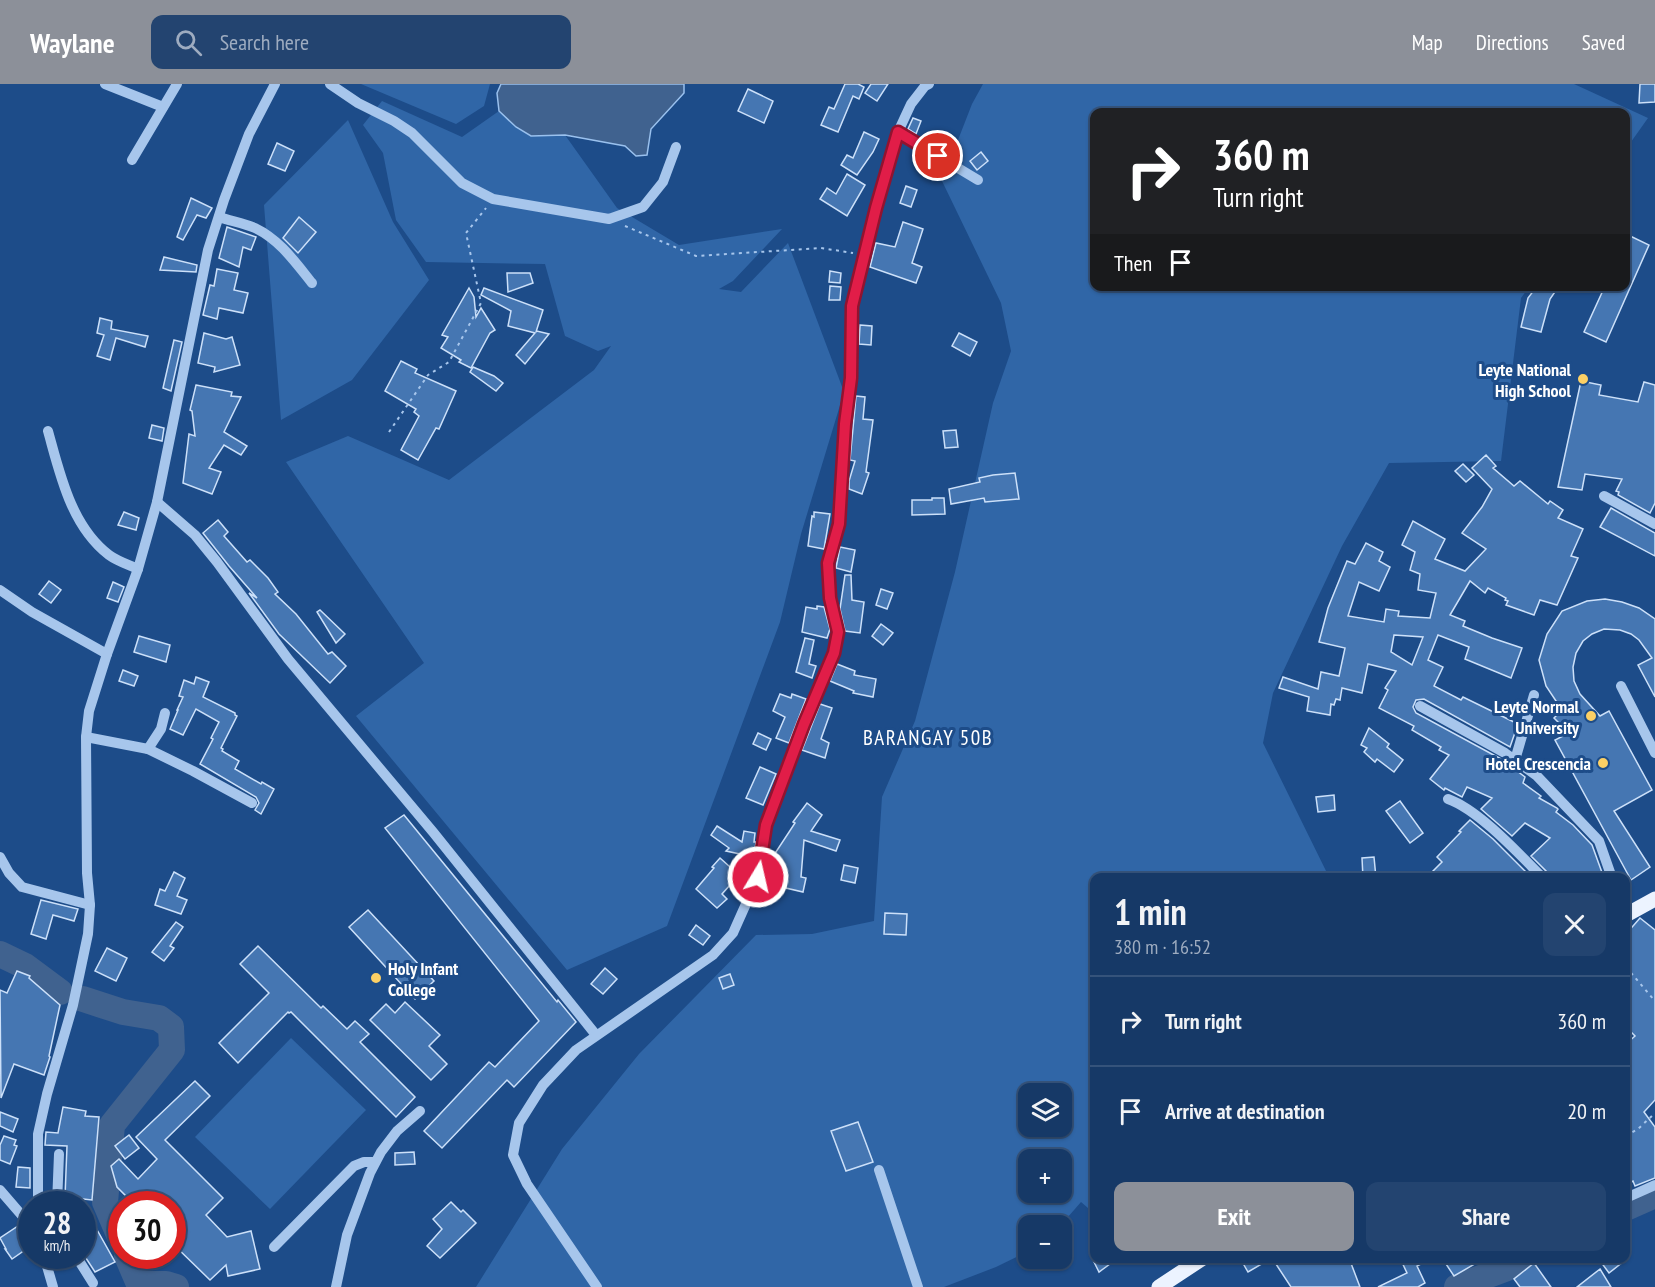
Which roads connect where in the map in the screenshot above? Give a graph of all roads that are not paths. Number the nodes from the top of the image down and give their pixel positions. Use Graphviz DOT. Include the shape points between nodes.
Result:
graph roads {
  1 [pos="105,84"];
  2 [pos="177,84"];
  3 [pos="275,84"];
  4 [pos="330,84"];
  5 [pos="929,84"];
  6 [pos="163,107"];
  7 [pos="898,132"];
  8 [pos="676,147"];
  9 [pos="132,160"];
  10 [pos="978,180"];
  11 [pos="219,217"];
  12 [pos="312,283"];
  13 [pos="48,431"];
  14 [pos="1604,495"];
  15 [pos="157,502"];
  16 [pos="1655,524"];
  17 [pos="138,569"];
  18 [pos="0,590"];
  19 [pos="107,654"];
  20 [pos="1621,686"];
  21 [pos="1534,694"];
  22 [pos="1420,706"];
  23 [pos="165,713"];
  24 [pos="86,737"];
  25 [pos="148,749"];
  26 [pos="1655,753"];
  27 [pos="1515,760"];
  28 [pos="1448,799"];
  29 [pos="252,803"];
  30 [pos="0,857"];
  31 [pos="1538,873"];
  32 [pos="1610,873"];
  33 [pos="1655,899"];
  34 [pos="90,905"];
  35 [pos="1630,913"];
  36 [pos="596,1035"];
  37 [pos="420,1111"];
  38 [pos="59,1154"];
  39 [pos="375,1162"];
  40 [pos="879,1170"];
  41 [pos="1655,1185"];
  42 [pos="0,1190"];
  43 [pos="38,1191"];
  44 [pos="58,1191"];
  45 [pos="1630,1196"];
  46 [pos="18,1211"];
  47 [pos="274,1246"];
  48 [pos="1195,1263"];
  49 [pos="48,1269"];
  50 [pos="84,1269"];
  51 [pos="93,1283"];
  52 [pos="53,1287"];
  53 [pos="336,1287"];
  54 [pos="597,1287"];
  55 [pos="918,1287"];
  56 [pos="1159,1287"];
  1 -- 6 [label="street"];
  2 -- 6 [label="street"];
  3 -- 11 [label="street" via="249,134"];
  4 -- 8 [label="street" via="412,133 462,183 493,199 609,219 643,207 663,182"];
  5 -- 7 [label="street" via="911,104"];
  6 -- 9 [label="street"];
  7 -- 10 [label="street"];
  7 -- 36 [label="street" via="852,306 851,378 839,524 828,563 830,598 838,632 834,653 766,825 758,877 733,933 713,955"];
  11 -- 12 [label="street" via="254,228 273,240"];
  11 -- 15 [label="street" via="208,250"];
  13 -- 17 [label="street" via="65,489 89,538 111,556"];
  14 -- 16 [label="street"];
  15 -- 17 [label="street"];
  15 -- 36 [label="street" via="195,535 288,659"];
  17 -- 19 [label="street"];
  18 -- 19 [label="street"];
  19 -- 24 [label="street" via="89,711"];
  20 -- 26 [label="street"];
  21 -- 27 [label="street"];
  22 -- 27 [label="street"];
  23 -- 25 [label="street"];
  24 -- 25 [label="street"];
  24 -- 34 [label="street"];
  25 -- 29 [label="street"];
  27 -- 32 [label="street" via="1537,776 1599,842"];
  28 -- 31 [label="street" via="1460,803 1498,834"];
  30 -- 34 [label="street" via="22,887"];
  33 -- 35 [label="main road"];
  34 -- 43 [label="street" via="78,985 38,1134"];
  36 -- 54 [label="street" via="543,1085 519,1123 513,1155 527,1184"];
  37 -- 39 [label="street" via="397,1131"];
  38 -- 44 [label="street"];
  39 -- 47 [label="street" via="364,1161 354,1166"];
  39 -- 53 [label="street" via="347,1235"];
  40 -- 55 [label="street"];
  41 -- 45 [label="street"];
  42 -- 46 [label="street"];
  48 -- 56 [label="main road"];
  49 -- 52 [label="street"];
  50 -- 51 [label="street"];
}
